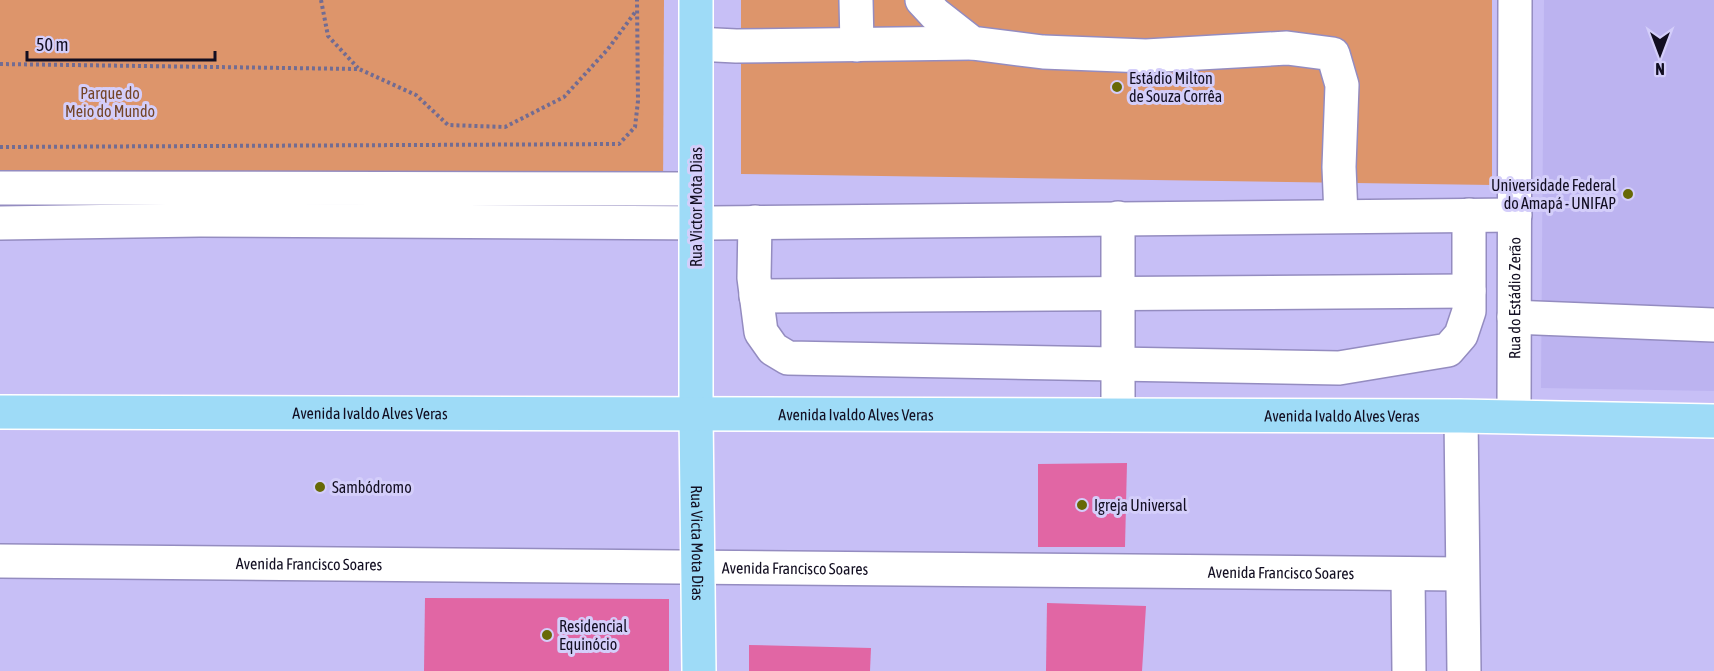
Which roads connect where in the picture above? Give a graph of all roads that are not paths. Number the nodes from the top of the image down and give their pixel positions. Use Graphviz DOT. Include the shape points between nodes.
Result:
graph roads {
  1 [pos="696,0"];
  2 [pos="856,0"];
  3 [pos="922,0"];
  4 [pos="1515,0"];
  5 [pos="972,43"];
  6 [pos="696,44"];
  7 [pos="857,45"];
  8 [pos="0,188"];
  9 [pos="696,189"];
  10 [pos="1469,215"];
  11 [pos="1515,215"];
  12 [pos="1341,216"];
  13 [pos="1118,218"];
  14 [pos="755,222"];
  15 [pos="0,223"];
  16 [pos="696,223"];
  17 [pos="1469,291"];
  18 [pos="1118,293"];
  19 [pos="756,296"];
  20 [pos="1514,317"];
  21 [pos="1714,325"];
  22 [pos="1118,364"];
  23 [pos="0,412"];
  24 [pos="696,414"];
  25 [pos="1118,415"];
  26 [pos="1461,416"];
  27 [pos="1514,416"];
  28 [pos="1714,421"];
  29 [pos="0,561"];
  30 [pos="698,568"];
  31 [pos="1462,574"];
  32 [pos="1408,575"];
  33 [pos="699,671"];
  34 [pos="1409,671"];
  35 [pos="1464,671"];
  1 -- 6 [label="main road, Rua Victor Mota Dias"];
  2 -- 7 [label="street"];
  3 -- 5 [label="street"];
  4 -- 11 [label="street, Rua do Estádio Zerão"];
  5 -- 7 [label="street"];
  5 -- 12 [label="street" via="1043,52 1146,56 1287,48 1333,54 1342,85"];
  6 -- 7 [label="street"];
  6 -- 9 [label="main road, Rua Victor Mota Dias"];
  8 -- 9 [label="street"];
  9 -- 16 [label="main road, Rua Victor Mota Dias"];
  10 -- 11 [label="street"];
  10 -- 12 [label="street"];
  10 -- 17 [label="street"];
  11 -- 20 [label="street, Rua do Estádio Zerão"];
  12 -- 13 [label="street"];
  13 -- 14 [label="street"];
  13 -- 18 [label="street"];
  14 -- 16 [label="street"];
  14 -- 19 [label="street"];
  15 -- 16 [label="street"];
  16 -- 24 [label="main road, Rua Victor Mota Dias"];
  17 -- 18 [label="street"];
  17 -- 22 [label="street" via="1469,311 1461,335 1448,350 1339,368"];
  18 -- 19 [label="street"];
  18 -- 22 [label="street"];
  19 -- 22 [label="street" via="761,332 773,349 788,358"];
  20 -- 21 [label="street"];
  20 -- 27 [label="street, Rua do Estádio Zerão"];
  22 -- 25 [label="street"];
  23 -- 24 [label="main road, Avenida Ivaldo Alves Veras"];
  24 -- 25 [label="main road, Avenida Ivaldo Alves Veras"];
  24 -- 30 [label="main road, Rua Victa Mota Dias"];
  25 -- 26 [label="main road, Avenida Ivaldo Alves Veras"];
  26 -- 27 [label="main road, Avenida Ivaldo Alves Veras"];
  26 -- 31 [label="street"];
  27 -- 28 [label="main road, Avenida Ivaldo Alves Veras"];
  29 -- 30 [label="street, Avenida Francisco Soares"];
  30 -- 32 [label="street, Avenida Francisco Soares"];
  30 -- 33 [label="main road, Rua Victa Mota Dias"];
  31 -- 32 [label="street, Avenida Francisco Soares"];
  31 -- 35 [label="street"];
  32 -- 34 [label="street"];
}
